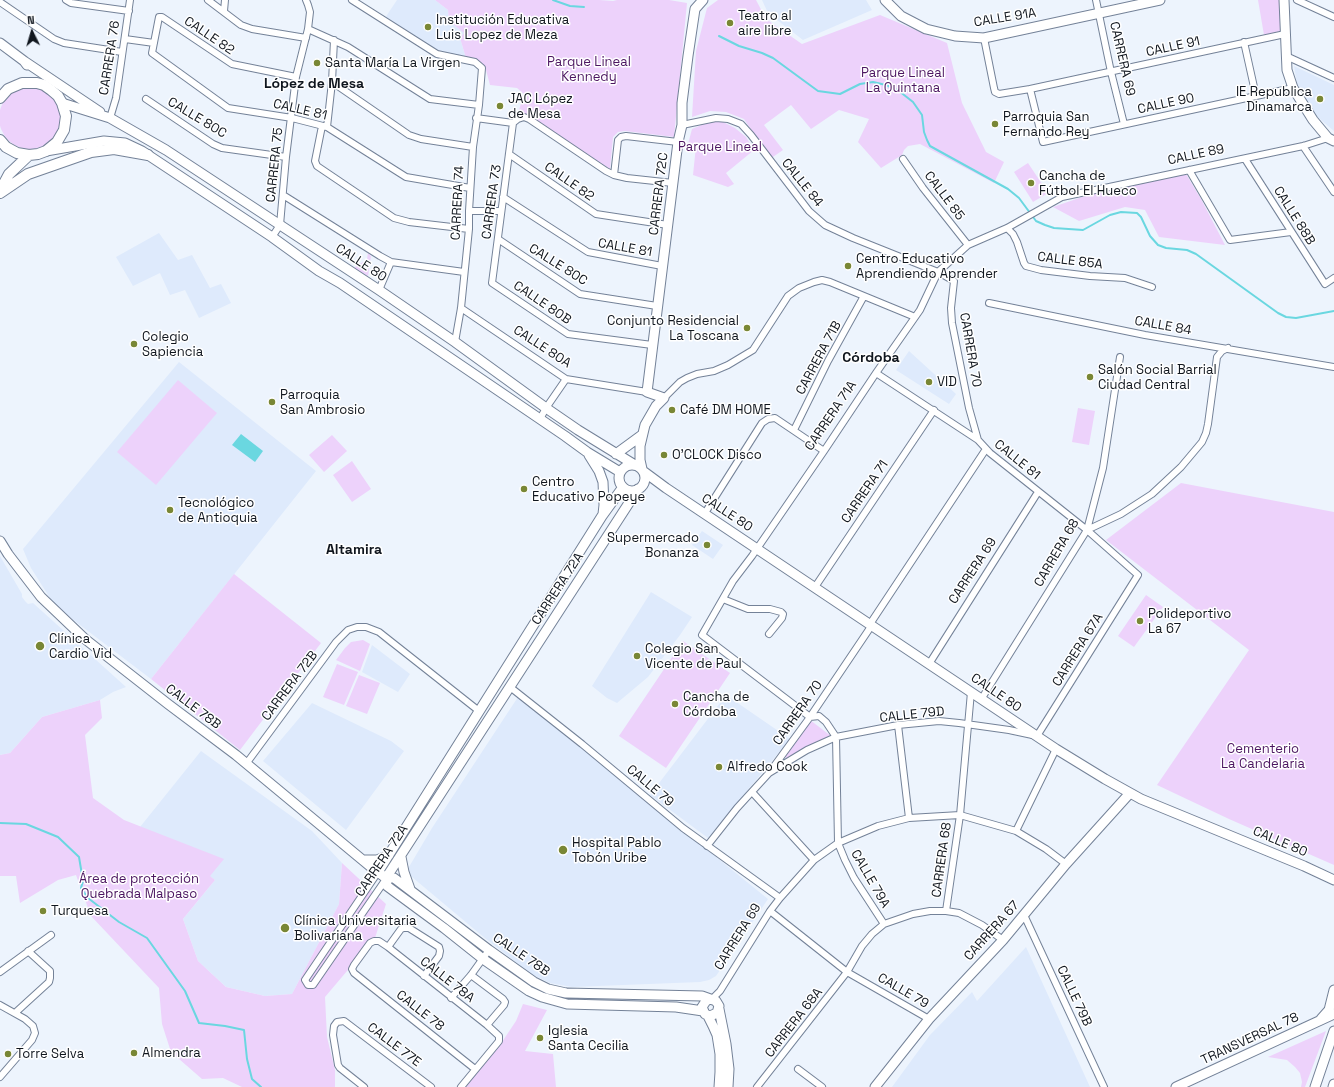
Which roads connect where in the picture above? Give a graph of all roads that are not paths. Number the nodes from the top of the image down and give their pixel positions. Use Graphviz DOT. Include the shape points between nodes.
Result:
graph roads {
  1 [pos="66,0"];
  2 [pos="130,0"];
  3 [pos="208,0"];
  4 [pos="225,0"];
  5 [pos="306,0"];
  6 [pos="352,0"];
  7 [pos="702,0"];
  8 [pos="885,0"];
  9 [pos="1096,0"];
  10 [pos="1160,0"];
  11 [pos="1284,0"];
  12 [pos="1297,0"];
  13 [pos="0,2"];
  14 [pos="695,4"];
  15 [pos="129,11"];
  16 [pos="224,11"];
  17 [pos="1099,14"];
  18 [pos="1334,17"];
  19 [pos="308,29"];
  20 [pos="1285,34"];
  21 [pos="306,38"];
  22 [pos="984,38"];
  23 [pos="125,39"];
  24 [pos="334,40"];
  25 [pos="154,42"];
  26 [pos="1244,42"];
  27 [pos="0,43"];
  28 [pos="122,52"];
  29 [pos="1286,56"];
  30 [pos="24,61"];
  31 [pos="1111,72"];
  32 [pos="296,77"];
  33 [pos="1334,78"];
  34 [pos="332,82"];
  35 [pos="44,85"];
  36 [pos="1293,88"];
  37 [pos="1030,89"];
  38 [pos="1256,96"];
  39 [pos="0,98"];
  40 [pos="146,99"];
  41 [pos="62,103"];
  42 [pos="478,105"];
  43 [pos="110,118"];
  44 [pos="292,118"];
  45 [pos="476,118"];
  46 [pos="513,123"];
  47 [pos="1124,124"];
  48 [pos="682,125"];
  49 [pos="325,126"];
  50 [pos="1331,139"];
  51 [pos="0,140"];
  52 [pos="678,142"];
  53 [pos="1303,146"];
  54 [pos="472,147"];
  55 [pos="46,151"];
  56 [pos="510,154"];
  57 [pos="29,155"];
  58 [pos="148,155"];
  59 [pos="286,157"];
  60 [pos="903,159"];
  61 [pos="1245,159"];
  62 [pos="1189,170"];
  63 [pos="614,175"];
  64 [pos="673,183"];
  65 [pos="470,188"];
  66 [pos="0,192"];
  67 [pos="1334,192"];
  68 [pos="283,195"];
  69 [pos="503,197"];
  70 [pos="1062,197"];
  71 [pos="469,210"];
  72 [pos="501,211"];
  73 [pos="280,225"];
  74 [pos="668,225"];
  75 [pos="1007,228"];
  76 [pos="469,229"];
  77 [pos="1291,232"];
  78 [pos="272,237"];
  79 [pos="498,239"];
  80 [pos="968,245"];
  81 [pos="391,262"];
  82 [pos="662,266"];
  83 [pos="464,272"];
  84 [pos="938,272"];
  85 [pos="1334,278"];
  86 [pos="492,283"];
  87 [pos="1152,287"];
  88 [pos="379,290"];
  89 [pos="864,296"];
  90 [pos="989,303"];
  91 [pos="657,306"];
  92 [pos="461,308"];
  93 [pos="915,317"];
  94 [pos="455,342"];
  95 [pos="652,345"];
  96 [pos="1228,348"];
  97 [pos="1120,357"];
  98 [pos="1334,367"];
  99 [pos="876,373"];
  100 [pos="566,379"];
  101 [pos="647,392"];
  102 [pos="664,398"];
  103 [pos="546,408"];
  104 [pos="934,410"];
  105 [pos="540,419"];
  106 [pos="794,430"];
  107 [pos="642,435"];
  108 [pos="978,440"];
  109 [pos="986,449"];
  110 [pos="824,450"];
  111 [pos="587,452"];
  112 [pos="616,454"];
  113 [pos="639,467"];
  114 [pos="620,472"];
  115 [pos="623,487"];
  116 [pos="640,488"];
  117 [pos="666,488"];
  118 [pos="1038,492"];
  119 [pos="705,513"];
  120 [pos="602,516"];
  121 [pos="1087,530"];
  122 [pos="0,540"];
  123 [pos="757,548"];
  124 [pos="1138,575"];
  125 [pos="815,587"];
  126 [pos="723,599"];
  127 [pos="871,625"];
  128 [pos="527,634"];
  129 [pos="770,634"];
  130 [pos="540,640"];
  131 [pos="929,664"];
  132 [pos="510,687"];
  133 [pos="971,692"];
  134 [pos="982,698"];
  135 [pos="480,711"];
  136 [pos="810,717"];
  137 [pos="967,723"];
  138 [pos="898,725"];
  139 [pos="1037,736"];
  140 [pos="836,737"];
  141 [pos="1056,749"];
  142 [pos="246,764"];
  143 [pos="769,773"];
  144 [pos="752,792"];
  145 [pos="1130,793"];
  146 [pos="960,815"];
  147 [pos="909,818"];
  148 [pos="1016,831"];
  149 [pos="838,843"];
  150 [pos="707,846"];
  151 [pos="389,855"];
  152 [pos="401,857"];
  153 [pos="363,860"];
  154 [pos="814,860"];
  155 [pos="1066,864"];
  156 [pos="378,872"];
  157 [pos="386,878"];
  158 [pos="1334,880"];
  159 [pos="410,890"];
  160 [pos="780,898"];
  161 [pos="770,911"];
  162 [pos="946,911"];
  163 [pos="1024,915"];
  164 [pos="884,924"];
  165 [pos="444,928"];
  166 [pos="466,932"];
  167 [pos="51,935"];
  168 [pos="1003,940"];
  169 [pos="388,947"];
  170 [pos="489,950"];
  171 [pos="28,951"];
  172 [pos="483,959"];
  173 [pos="352,969"];
  174 [pos="0,972"];
  175 [pos="847,972"];
  176 [pos="471,975"];
  177 [pos="424,976"];
  178 [pos="1334,990"];
  179 [pos="451,998"];
  180 [pos="715,1003"];
  181 [pos="0,1005"];
  182 [pos="676,1007"];
  183 [pos="15,1012"];
  184 [pos="705,1013"];
  185 [pos="1334,1014"];
  186 [pos="929,1019"];
  187 [pos="1319,1022"];
  188 [pos="487,1026"];
  189 [pos="1334,1031"];
  190 [pos="717,1035"];
  191 [pos="475,1069"];
  192 [pos="798,1069"];
  193 [pos="0,1077"];
  194 [pos="1334,1084"];
  195 [pos="364,1087"];
  196 [pos="432,1087"];
  197 [pos="461,1087"];
  198 [pos="719,1087"];
  199 [pos="728,1087"];
  200 [pos="757,1087"];
  201 [pos="822,1087"];
  202 [pos="875,1087"];
  203 [pos="1104,1087"];
  204 [pos="1176,1087"];
  205 [pos="1315,1087"];
  206 [pos="1333,1087"];
  1 -- 15 [label="street" via="71,3"];
  2 -- 15 [label="street, CARRERA 76"];
  3 -- 16 [label="street"];
  4 -- 16 [label="street"];
  5 -- 19 [label="street, CARRERA 75" via="310,12"];
  6 -- 42 [label="street, CARRERA 74" via="437,54 475,62 480,66 482,72"];
  7 -- 14 [label="main road"];
  8 -- 22 [label="main road, CALLE 91A" via="901,16 926,29 954,36"];
  9 -- 17 [label="street, CARRERA 69"];
  10 -- 17 [label="main road, CALLE 91A"];
  11 -- 20 [label="main road"];
  12 -- 18 [label="street"];
  13 -- 28 [label="street" via="64,44"];
  14 -- 48 [label="main road, CARRERA 72C" via="682,103"];
  15 -- 23 [label="street, CARRERA 76"];
  16 -- 21 [label="street" via="252,29"];
  17 -- 22 [label="main road, CALLE 91A"];
  17 -- 31 [label="street, CARRERA 69"];
  19 -- 21 [label="street, CARRERA 75"];
  19 -- 24 [label="street"];
  20 -- 26 [label="street, CALLE 91"];
  20 -- 29 [label="main road"];
  21 -- 32 [label="street, CARRERA 75"];
  22 -- 37 [label="street, CALLE 91" via="995,92 998,94"];
  23 -- 25 [label="street"];
  23 -- 28 [label="street, CARRERA 76"];
  24 -- 34 [label="street"];
  24 -- 42 [label="street" via="430,99"];
  25 -- 32 [label="street, CALLE 82" via="159,17 162,17 232,64"];
  25 -- 44 [label="street, CALLE 81" via="152,53 228,108"];
  26 -- 31 [label="street, CALLE 91"];
  26 -- 38 [label="street"];
  27 -- 30 [label="main road"];
  28 -- 43 [label="street, CARRERA 76" via="116,98"];
  29 -- 33 [label="street"];
  29 -- 36 [label="main road" via="1287,70"];
  30 -- 35 [label="main road"];
  30 -- 43 [label="main road"];
  31 -- 37 [label="street, CALLE 91"];
  31 -- 47 [label="street, CARRERA 69"];
  32 -- 44 [label="street, CARRERA 75"];
  34 -- 49 [label="street"];
  34 -- 54 [label="street" via="409,135"];
  35 -- 39 [label="main road" via="22,83 8,89"];
  35 -- 41 [label="main road" via="58,96"];
  36 -- 38 [label="street, CALLE 90"];
  36 -- 50 [label="main road" via="1313,120"];
  37 -- 47 [label="street, CALLE 90" via="1043,142"];
  38 -- 47 [label="street, CALLE 90"];
  40 -- 59 [label="street, CALLE 80C" via="222,148"];
  41 -- 43 [label="main road, CALLE 80"];
  41 -- 55 [label="main road" via="66,116 64,130 57,142"];
  42 -- 45 [label="street, CARRERA 74"];
  43 -- 73 [label="main road, CALLE 80" via="166,150"];
  44 -- 49 [label="street, CALLE 81"];
  44 -- 59 [label="street, CARRERA 75"];
  45 -- 46 [label="street"];
  45 -- 54 [label="street, CARRERA 74"];
  46 -- 56 [label="street, CARRERA 73"];
  46 -- 63 [label="street" via="518,118 529,119"];
  48 -- 52 [label="main road, CARRERA 72C"];
  48 -- 84 [label="street, CALLE 84" via="716,118 741,124 809,211 825,225"];
  49 -- 65 [label="street, CALLE 81" via="406,177"];
  49 -- 76 [label="street" via="315,164 394,218"];
  50 -- 53 [label="street, CALLE 89"];
  51 -- 57 [label="main road" via="11,150"];
  52 -- 63 [label="street" via="621,137 618,140"];
  52 -- 64 [label="main road, CARRERA 72C"];
  53 -- 61 [label="street, CALLE 89"];
  53 -- 67 [label="street"];
  54 -- 65 [label="street, CARRERA 74"];
  55 -- 57 [label="main road"];
  55 -- 58 [label="main road" via="114,141 129,145"];
  56 -- 69 [label="street, CARRERA 73"];
  56 -- 74 [label="street, CALLE 82" via="596,214"];
  57 -- 66 [label="main road" via="9,174"];
  58 -- 66 [label="main road" via="114,149 91,152 28,174"];
  58 -- 78 [label="main road"];
  59 -- 68 [label="street, CARRERA 75"];
  60 -- 80 [label="street, CALLE 85"];
  61 -- 62 [label="street, CALLE 89"];
  61 -- 77 [label="street, CALLE 88B"];
  62 -- 70 [label="street, CALLE 89"];
  62 -- 77 [label="street" via="1230,240"];
  63 -- 64 [label="street"];
  64 -- 74 [label="main road, CARRERA 72C"];
  65 -- 71 [label="street, CARRERA 74"];
  68 -- 73 [label="street, CARRERA 75"];
  68 -- 81 [label="street"];
  69 -- 72 [label="street, CARRERA 73"];
  69 -- 82 [label="street, CALLE 81" via="588,252"];
  70 -- 75 [label="street, CARRERA 71A"];
  71 -- 72 [label="street"];
  71 -- 76 [label="street, CARRERA 74"];
  72 -- 79 [label="street, CARRERA 73"];
  73 -- 78 [label="street, CARRERA 75"];
  73 -- 88 [label="main road, CALLE 80"];
  74 -- 82 [label="main road, CARRERA 72C"];
  75 -- 80 [label="street, CARRERA 71A"];
  75 -- 87 [label="street, CALLE 85A" via="1017,242 1026,266 1041,270 1125,278"];
  76 -- 83 [label="street, CARRERA 74"];
  77 -- 85 [label="street, CALLE 88B" via="1325,284"];
  78 -- 105 [label="main road"];
  79 -- 86 [label="street, CARRERA 73"];
  79 -- 91 [label="street, CALLE 80C" via="580,294"];
  80 -- 84 [label="street, CARRERA 71A"];
  81 -- 83 [label="street"];
  81 -- 88 [label="street"];
  82 -- 91 [label="main road, CARRERA 72C"];
  83 -- 92 [label="street, CARRERA 74"];
  84 -- 93 [label="street, CARRERA 71A"];
  84 -- 108 [label="street, CARRERA 70" via="954,281 952,323"];
  86 -- 95 [label="street, CALLE 80B" via="568,334"];
  88 -- 94 [label="main road, CALLE 80"];
  89 -- 93 [label="street"];
  89 -- 102 [label="street" via="822,280 800,288 788,296 753,350 714,371 687,378"];
  89 -- 106 [label="street, CARRERA 71B"];
  90 -- 96 [label="street, CALLE 84" via="1145,335"];
  91 -- 95 [label="main road, CARRERA 72C"];
  92 -- 94 [label="street, CARRERA 74"];
  92 -- 100 [label="street, CALLE 80A"];
  93 -- 99 [label="street, CARRERA 71A"];
  94 -- 103 [label="main road, CALLE 80"];
  95 -- 101 [label="main road, CARRERA 72C"];
  96 -- 98 [label="street, CALLE 84"];
  96 -- 121 [label="street" via="1218,357 1208,424 1202,442 1181,467 1152,494 1122,514"];
  97 -- 121 [label="street, CARRERA 68" via="1103,468"];
  99 -- 104 [label="street, CALLE 81"];
  99 -- 110 [label="street, CARRERA 71A"];
  100 -- 101 [label="street, CALLE 80A"];
  100 -- 103 [label="street"];
  101 -- 102 [label="main road, CALLE 80A"];
  102 -- 107 [label="main road" via="650,415"];
  103 -- 105 [label="street"];
  103 -- 112 [label="main road, CALLE 80"];
  104 -- 108 [label="street, CALLE 81"];
  104 -- 125 [label="street, CARRERA 71"];
  105 -- 111 [label="main road"];
  106 -- 110 [label="street"];
  106 -- 119 [label="street" via="775,418 762,423"];
  107 -- 112 [label="main road"];
  107 -- 113 [label="main road"];
  108 -- 109 [label="street, CALLE 81"];
  109 -- 118 [label="street, CALLE 81"];
  109 -- 127 [label="street, CARRERA 70"];
  110 -- 123 [label="street, CARRERA 71A"];
  111 -- 114 [label="main road"];
  111 -- 120 [label="main road" via="603,482"];
  112 -- 113 [label="main road, CALLE 80"];
  113 -- 114 [label="main road" via="626,466"];
  113 -- 116 [label="main road" via="645,474 645,481"];
  113 -- 117 [label="main road, CALLE 80"];
  114 -- 115 [label="main road" via="619,480"];
  115 -- 116 [label="main road" via="631,491"];
  115 -- 120 [label="main road, CARRERA 72A"];
  116 -- 117 [label="main road, CALLE 80"];
  116 -- 130 [label="main road, CARRERA 72A"];
  117 -- 119 [label="main road, CALLE 80"];
  118 -- 121 [label="street, CALLE 81"];
  118 -- 131 [label="street, CARRERA 69"];
  119 -- 123 [label="main road, CALLE 80"];
  120 -- 128 [label="main road, CARRERA 72A"];
  121 -- 124 [label="street, CALLE 81"];
  121 -- 134 [label="street, CARRERA 68"];
  122 -- 142 [label="main road, CALLE 78B" via="41,597 79,633"];
  123 -- 125 [label="main road, CALLE 80"];
  123 -- 126 [label="street, CARRERA 71A"];
  124 -- 139 [label="street, CARRERA 67A"];
  125 -- 127 [label="main road, CALLE 80"];
  126 -- 129 [label="street" via="748,609 781,612 782,618"];
  126 -- 136 [label="street, CARRERA 71A" via="702,635"];
  127 -- 131 [label="main road, CALLE 80"];
  127 -- 136 [label="street, CARRERA 70"];
  128 -- 130 [label="main road"];
  128 -- 135 [label="main road, CARRERA 72A"];
  130 -- 132 [label="main road, CARRERA 72A"];
  131 -- 133 [label="main road, CALLE 80"];
  132 -- 150 [label="street, CALLE 79"];
  132 -- 152 [label="main road, CARRERA 72A"];
  133 -- 134 [label="main road, CALLE 80"];
  133 -- 137 [label="street, CARRERA 68"];
  134 -- 139 [label="main road, CALLE 80"];
  135 -- 142 [label="street, CARRERA 72B" via="379,632 357,627 341,636"];
  135 -- 151 [label="main road, CARRERA 72A"];
  136 -- 140 [label="street" via="819,716 823,719"];
  136 -- 143 [label="street, CARRERA 70"];
  137 -- 138 [label="street, CALLE 79D" via="939,721"];
  137 -- 139 [label="street, CALLE 79D"];
  137 -- 146 [label="street, CARRERA 68"];
  138 -- 140 [label="street, CALLE 79D"];
  138 -- 147 [label="street"];
  139 -- 141 [label="main road, CALLE 80"];
  140 -- 143 [label="street, CALLE 79D"];
  140 -- 149 [label="street"];
  141 -- 145 [label="main road, CALLE 80"];
  141 -- 148 [label="street"];
  142 -- 153 [label="main road, CALLE 78B"];
  143 -- 144 [label="street, CARRERA 70"];
  144 -- 150 [label="street, CARRERA 70"];
  144 -- 154 [label="street"];
  145 -- 155 [label="main road, CARRERA 67"];
  145 -- 158 [label="main road, CALLE 80"];
  146 -- 147 [label="street, CARRERA 69"];
  146 -- 148 [label="street, CARRERA 69"];
  146 -- 162 [label="street, CARRERA 68"];
  147 -- 149 [label="street, CARRERA 69" via="878,826"];
  148 -- 155 [label="street, CARRERA 69"];
  149 -- 154 [label="street, CARRERA 69"];
  149 -- 164 [label="street, CALLE 79A" via="854,878"];
  150 -- 160 [label="street, CALLE 79"];
  151 -- 153 [label="main road" via="377,860"];
  151 -- 156 [label="main road, CARRERA 72A"];
  152 -- 157 [label="main road, CARRERA 72A"];
  152 -- 159 [label="main road"];
  153 -- 156 [label="main road, CALLE 78B"];
  154 -- 160 [label="street, CARRERA 69"];
  155 -- 163 [label="main road, CARRERA 67"];
  156 -- 157 [label="main road, CALLE 78B"];
  156 -- 157 [label="street, CARRERA 72A" via="305,980 308,985 313,985"];
  157 -- 159 [label="main road, CALLE 78B" via="394,878"];
  157 -- 165 [label="main road, CALLE 78B" via="387,886"];
  159 -- 166 [label="main road, CALLE 78B"];
  160 -- 161 [label="street, CARRERA 69"];
  161 -- 175 [label="street, CALLE 79"];
  161 -- 180 [label="street, CARRERA 69"];
  162 -- 164 [label="street" via="913,914"];
  162 -- 168 [label="street" via="959,913"];
  163 -- 168 [label="main road, CARRERA 67"];
  163 -- 203 [label="street, CALLE 79B"];
  164 -- 175 [label="street" via="862,946"];
  165 -- 166 [label="main road" via="460,934"];
  165 -- 172 [label="main road, CALLE 78B"];
  166 -- 170 [label="main road, CALLE 78B"];
  167 -- 171 [label="street"];
  168 -- 186 [label="main road, CARRERA 67"];
  169 -- 173 [label="street, CALLE 78A" via="374,940"];
  169 -- 177 [label="street, CALLE 78A"];
  169 -- 177 [label="street" via="401,929 409,928 439,948 439,956"];
  170 -- 172 [label="street"];
  170 -- 180 [label="main road, CALLE 78B" via="534,982 566,994 697,995"];
  171 -- 174 [label="street"];
  171 -- 183 [label="street" via="50,971 50,978 49,982"];
  172 -- 176 [label="street"];
  172 -- 182 [label="main road, CALLE 78B" via="529,991 554,1001 567,1004"];
  173 -- 191 [label="street, CALLE 78"];
  175 -- 186 [label="street, CALLE 79"];
  175 -- 200 [label="street, CARRERA 68A"];
  176 -- 179 [label="street"];
  176 -- 188 [label="street" via="504,1002"];
  177 -- 179 [label="street, CALLE 78A"];
  178 -- 187 [label="main road" via="1329,1010"];
  179 -- 188 [label="street, CALLE 78A"];
  180 -- 184 [label="main road" via="715,1015"];
  180 -- 184 [label="main road" via="706,1001 703,1004"];
  180 -- 199 [label="main road, CARRERA 69" via="726,1044"];
  181 -- 183 [label="street"];
  182 -- 184 [label="main road, CALLE 78B"];
  182 -- 190 [label="main road" via="701,1018"];
  183 -- 193 [label="street" via="33,1026 35,1033 32,1040"];
  184 -- 190 [label="main road"];
  185 -- 187 [label="main road, TRANSVERSAL 78"];
  186 -- 202 [label="main road, CARRERA 67"];
  187 -- 204 [label="main road, TRANSVERSAL 78"];
  188 -- 191 [label="street, CALLE 78A" via="499,1036 499,1042"];
  189 -- 205 [label="main road"];
  190 -- 198 [label="main road" via="720,1054"];
  191 -- 197 [label="street"];
  192 -- 201 [label="street"];
  194 -- 206 [label="main road"];
  195 -- 196 [label="street, CALLE 77E" via="338,1065 333,1035 337,1022 344,1021"];
}
